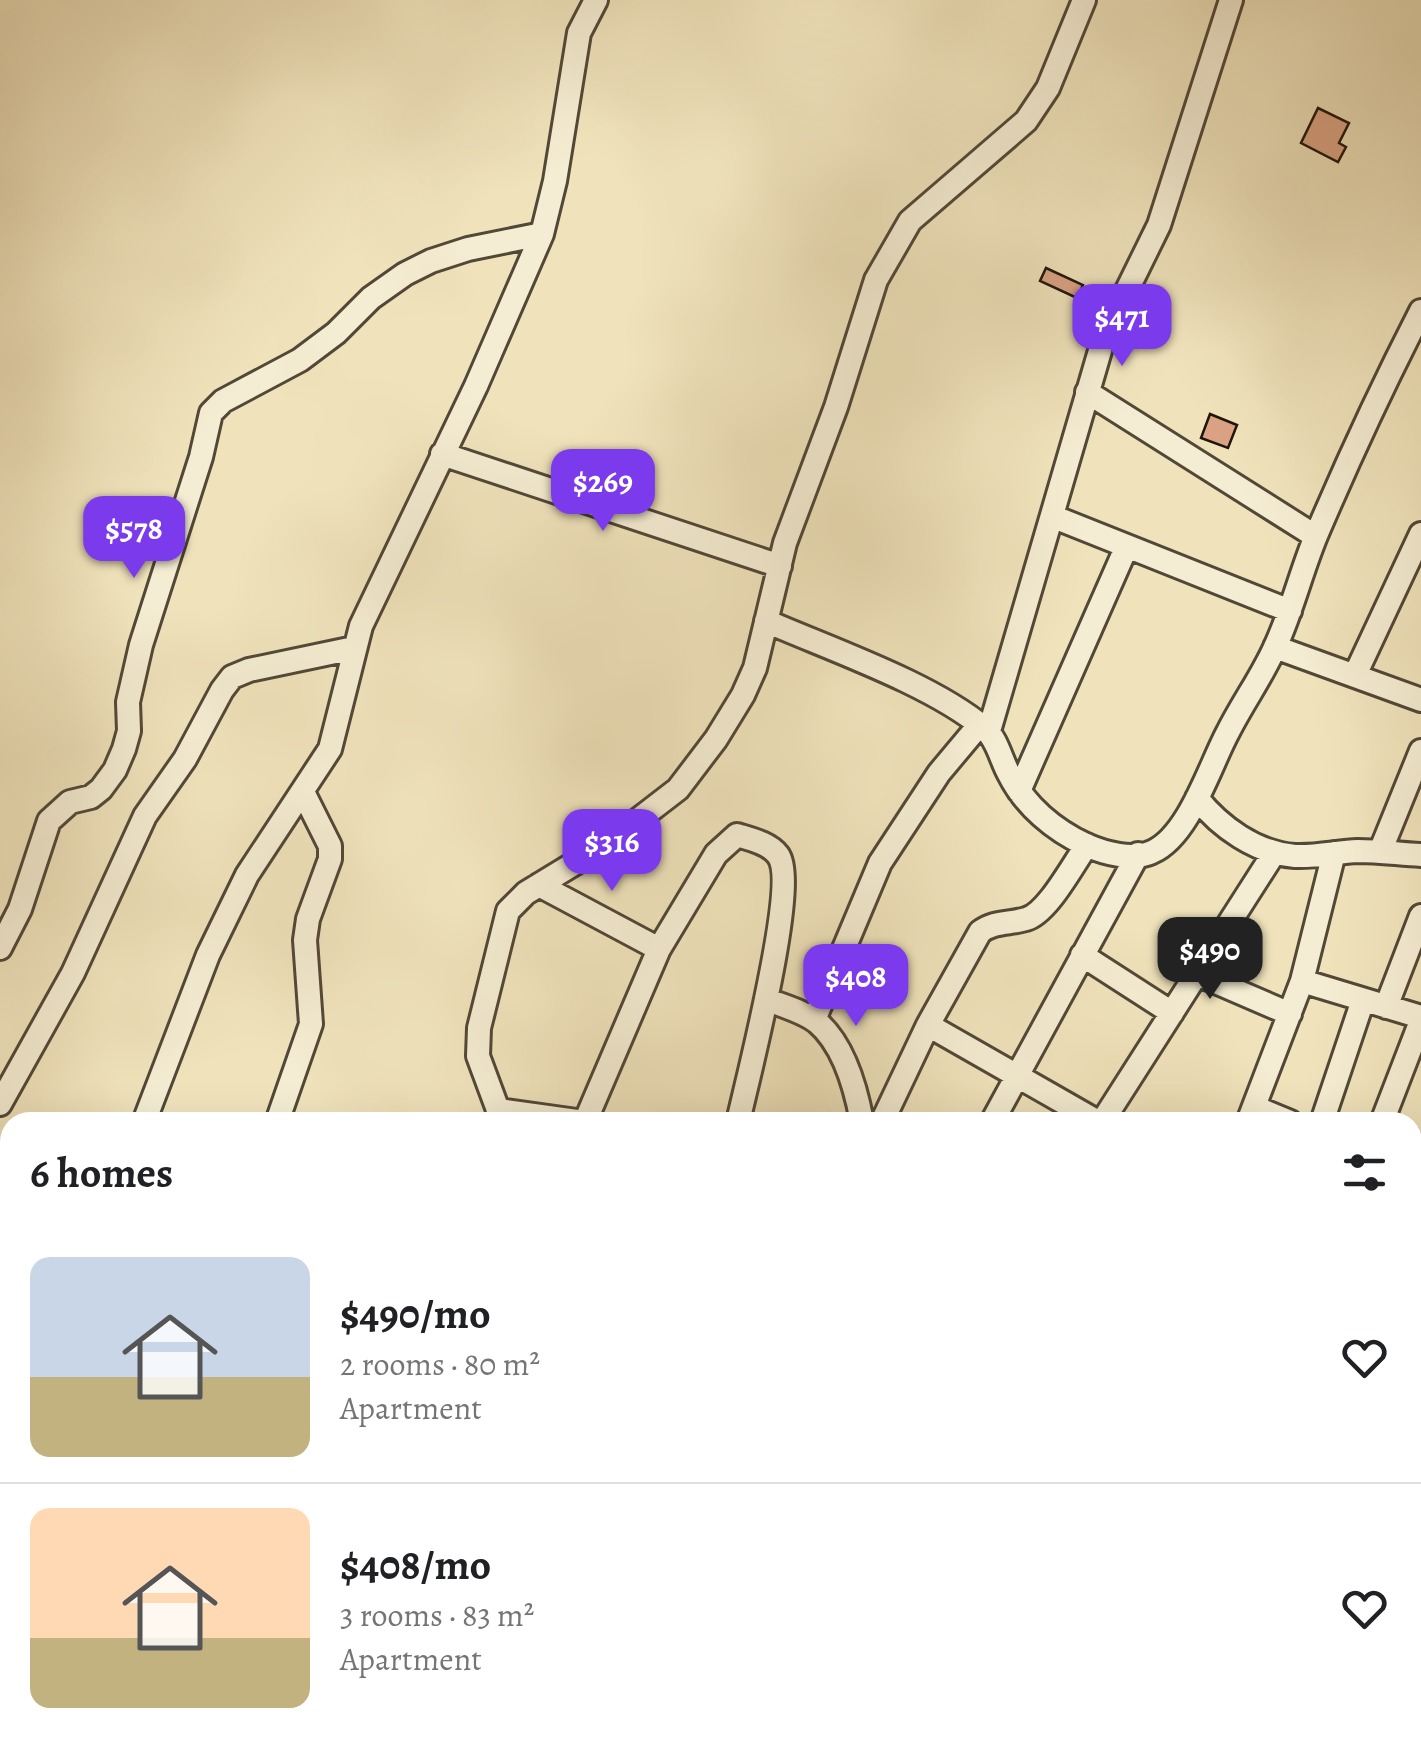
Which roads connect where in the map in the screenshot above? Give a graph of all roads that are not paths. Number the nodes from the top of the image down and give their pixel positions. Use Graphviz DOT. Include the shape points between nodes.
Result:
graph roads {
  1 [pos="596,0"];
  2 [pos="1084,0"];
  3 [pos="1231,0"];
  4 [pos="542,234"];
  5 [pos="1421,311"];
  6 [pos="1088,392"];
  7 [pos="442,454"];
  8 [pos="1054,518"];
  9 [pos="1421,534"];
  10 [pos="1315,536"];
  11 [pos="1126,548"];
  12 [pos="780,566"];
  13 [pos="1290,611"];
  14 [pos="766,621"];
  15 [pos="1276,647"];
  16 [pos="354,648"];
  17 [pos="1355,676"];
  18 [pos="1421,700"];
  19 [pos="985,728"];
  20 [pos="1421,750"];
  21 [pos="1019,791"];
  22 [pos="303,792"];
  23 [pos="1197,798"];
  24 [pos="1086,845"];
  25 [pos="1380,852"];
  26 [pos="1274,853"];
  27 [pos="1334,853"];
  28 [pos="1138,854"];
  29 [pos="1421,855"];
  30 [pos="540,884"];
  31 [pos="1421,916"];
  32 [pos="0,948"];
  33 [pos="659,949"];
  34 [pos="1082,955"];
  35 [pos="1197,974"];
  36 [pos="1302,982"];
  37 [pos="766,999"];
  38 [pos="1375,1004"];
  39 [pos="1172,1013"];
  40 [pos="1290,1014"];
  41 [pos="1421,1019"];
  42 [pos="814,1020"];
  43 [pos="928,1025"];
  44 [pos="1015,1075"];
  45 [pos="0,1104"];
  46 [pos="148,1112"];
  47 [pos="281,1112"];
  48 [pos="496,1112"];
  49 [pos="588,1112"];
  50 [pos="740,1112"];
  51 [pos="860,1112"];
  52 [pos="887,1112"];
  53 [pos="997,1112"];
  54 [pos="1075,1112"];
  55 [pos="1094,1112"];
  56 [pos="1252,1112"];
  57 [pos="1326,1112"];
  58 [pos="1386,1112"];
  1 -- 4 [label="street" via="576,46"];
  2 -- 12 [label="street" via="1048,88 1026,121 910,221 893,246"];
  3 -- 6 [label="street" via="1159,225 1110,320"];
  4 -- 7 [label="street"];
  4 -- 32 [label="street" via="431,260 404,274 300,360 211,414 142,646 124,749 101,789 70,802 49,821"];
  5 -- 10 [label="street"];
  6 -- 8 [label="street"];
  6 -- 10 [label="street"];
  7 -- 12 [label="street"];
  7 -- 16 [label="street"];
  8 -- 11 [label="street"];
  8 -- 19 [label="street"];
  9 -- 17 [label="street"];
  10 -- 13 [label="street"];
  11 -- 13 [label="street"];
  11 -- 21 [label="street"];
  12 -- 14 [label="street"];
  13 -- 15 [label="street"];
  14 -- 19 [label="street" via="943,700"];
  14 -- 30 [label="street" via="743,694 678,790"];
  15 -- 17 [label="street"];
  15 -- 23 [label="street"];
  16 -- 22 [label="street" via="330,748"];
  16 -- 45 [label="street" via="232,677 146,816 74,973"];
  17 -- 18 [label="street"];
  19 -- 21 [label="street"];
  19 -- 42 [label="street" via="939,774 880,863"];
  20 -- 25 [label="street"];
  21 -- 24 [label="street" via="1053,826"];
  22 -- 46 [label="street" via="247,875 208,955"];
  22 -- 47 [label="street" via="330,859 304,940 312,1024"];
  23 -- 26 [label="street" via="1213,818"];
  23 -- 28 [label="street" via="1169,839 1152,853"];
  24 -- 28 [label="street"];
  24 -- 43 [label="street" via="1044,908 1030,919 980,932"];
  25 -- 27 [label="street"];
  25 -- 29 [label="street"];
  26 -- 27 [label="street"];
  26 -- 35 [label="street"];
  27 -- 36 [label="street"];
  28 -- 34 [label="street"];
  30 -- 33 [label="street"];
  30 -- 48 [label="street" via="508,910 479,1028 478,1056"];
  31 -- 38 [label="street"];
  33 -- 37 [label="street" via="727,841 736,835 759,841 778,856 783,871"];
  33 -- 49 [label="street"];
  34 -- 39 [label="street"];
  34 -- 44 [label="street"];
  35 -- 39 [label="street"];
  35 -- 40 [label="street"];
  36 -- 38 [label="street"];
  36 -- 40 [label="street"];
  37 -- 42 [label="street"];
  37 -- 50 [label="street"];
  38 -- 41 [label="street"];
  38 -- 57 [label="street"];
  39 -- 55 [label="street"];
  40 -- 56 [label="street"];
  41 -- 58 [label="street"];
  42 -- 51 [label="street" via="830,1035"];
  43 -- 44 [label="street"];
  43 -- 52 [label="street"];
  44 -- 53 [label="street"];
  44 -- 54 [label="street"];
}
